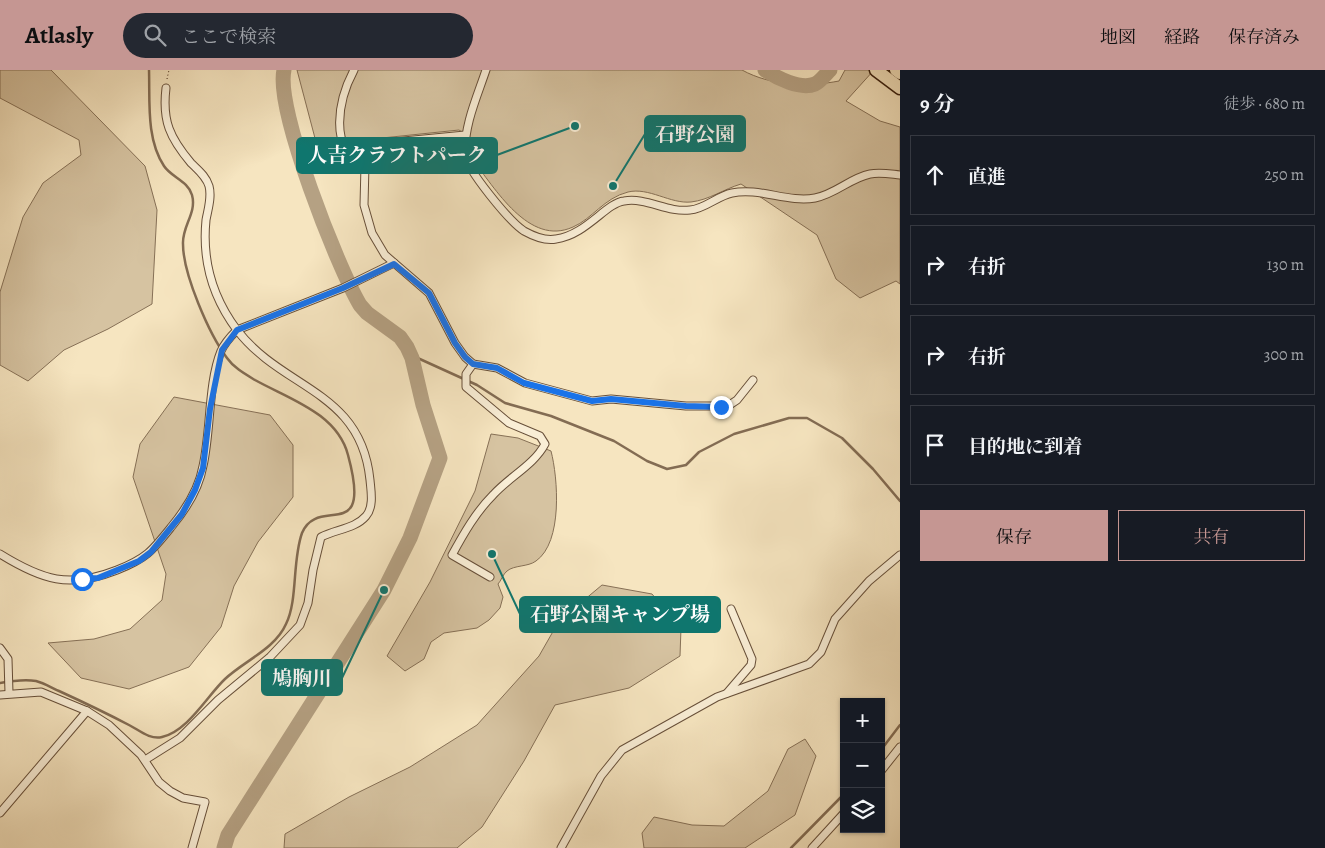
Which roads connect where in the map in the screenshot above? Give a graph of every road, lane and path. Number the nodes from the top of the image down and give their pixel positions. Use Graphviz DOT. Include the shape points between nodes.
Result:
graph roads {
  1 [pos="169,70"];
  2 [pos="354,70"];
  3 [pos="486,70"];
  4 [pos="876,70"];
  5 [pos="896,70"];
  6 [pos="900,73"];
  7 [pos="166,88"];
  8 [pos="900,88"];
  9 [pos="465,135"];
  10 [pos="365,165"];
  11 [pos="900,175"];
  12 [pos="394,264"];
  13 [pos="237,330"];
  14 [pos="473,364"];
  15 [pos="753,380"];
  16 [pos="0,554"];
  17 [pos="900,555"];
  18 [pos="490,577"];
  19 [pos="731,609"];
  20 [pos="0,648"];
  21 [pos="9,693"];
  22 [pos="727,693"];
  23 [pos="0,695"];
  24 [pos="87,711"];
  25 [pos="900,747"];
  26 [pos="145,760"];
  27 [pos="885,766"];
  28 [pos="0,813"];
  29 [pos="840,817"];
  30 [pos="192,848"];
  31 [pos="561,848"];
  32 [pos="812,848"];
  1 -- 7 [label="path"];
  2 -- 10 [label="street" via="345,86 340,124 346,152"];
  3 -- 9 [label="street"];
  4 -- 8 [label="highway"];
  5 -- 6 [label="highway"];
  7 -- 13 [label="street" via="164,114 173,138 210,188 206,254 209,272 221,303"];
  9 -- 10 [label="street" via="383,143 373,150"];
  9 -- 11 [label="street" via="465,157 478,182 523,230 554,240 580,232 619,201 643,200 669,208 694,210 733,193 813,198 827,195 854,179 870,174"];
  10 -- 12 [label="street" via="364,205 372,233"];
  12 -- 13 [label="street"];
  12 -- 14 [label="street" via="429,293 455,343"];
  13 -- 16 [label="street" via="227,341 218,360 203,468 195,490 182,514 151,552 139,561 98,578 64,580 39,576"];
  13 -- 26 [label="street" via="256,350 344,414 368,465 370,507 366,516 355,525 322,537 308,603 300,624 270,657 218,700 180,738"];
  14 -- 15 [label="street" via="497,368 524,383 592,401 611,399 686,406 728,406"];
  14 -- 18 [label="street" via="466,374 466,387 509,423 540,436 545,444 540,454 499,488 479,510 452,555"];
  17 -- 22 [label="street" via="869,581 835,619 821,652 809,664"];
  19 -- 22 [label="street" via="752,659 751,665"];
  20 -- 21 [label="street" via="8,659"];
  21 -- 23 [label="street"];
  21 -- 24 [label="street" via="41,692"];
  22 -- 31 [label="street" via="622,750 601,776"];
  24 -- 26 [label="street" via="109,725"];
  24 -- 28 [label="street"];
  25 -- 27 [label="street"];
  26 -- 30 [label="street" via="159,782 170,791 182,798 205,802"];
  29 -- 32 [label="street"];
}
